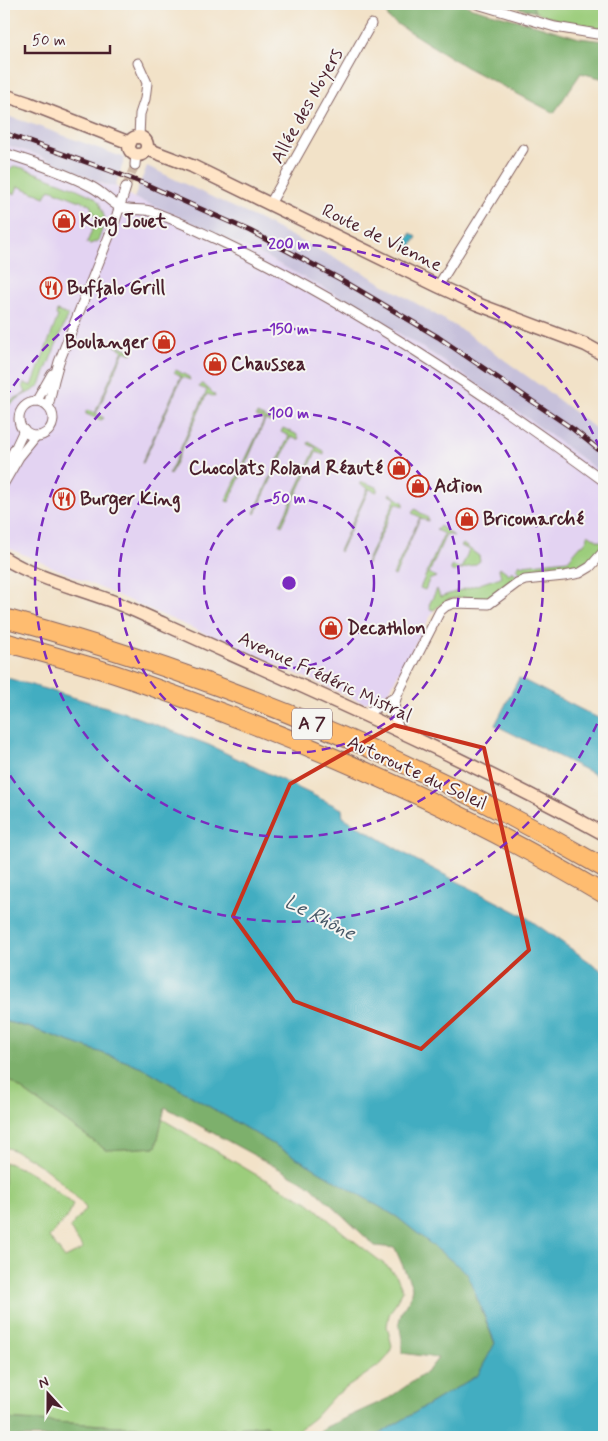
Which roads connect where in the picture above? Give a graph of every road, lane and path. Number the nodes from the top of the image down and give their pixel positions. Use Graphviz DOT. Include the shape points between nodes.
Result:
graph roads {
  1 [pos="477,4"];
  2 [pos="371,24"];
  3 [pos="604,33"];
  4 [pos="138,63"];
  5 [pos="4,95"];
  6 [pos="523,149"];
  7 [pos="137,150"];
  8 [pos="4,153"];
  9 [pos="126,188"];
  10 [pos="270,204"];
  11 [pos="120,207"];
  12 [pos="438,286"];
  13 [pos="604,355"];
  14 [pos="59,362"];
  15 [pos="36,402"];
  16 [pos="48,407"];
  17 [pos="24,430"];
  18 [pos="36,436"];
  19 [pos="4,468"];
  20 [pos="604,481"];
  21 [pos="4,483"];
  22 [pos="604,551"];
  23 [pos="4,558"];
  24 [pos="4,568"];
  25 [pos="23,570"];
  26 [pos="4,618"];
  27 [pos="4,642"];
  28 [pos="397,696"];
  29 [pos="363,715"];
  30 [pos="401,732"];
  31 [pos="604,834"];
  32 [pos="604,868"];
  33 [pos="604,894"];
  1 -- 3 [label="street" via="555,27"];
  2 -- 10 [label="street, Allée des Noyers"];
  4 -- 7 [label="street" via="147,83"];
  5 -- 7 [label="main road, Route de Vienne"];
  6 -- 12 [label="street"];
  7 -- 10 [label="main road, Route de Vienne" via="192,166"];
  8 -- 11 [label="street" via="93,188"];
  9 -- 11 [label="street"];
  10 -- 12 [label="main road, Route de Vienne"];
  11 -- 14 [label="street"];
  11 -- 20 [label="street" via="162,215 315,290 427,358"];
  12 -- 13 [label="main road, Route de Vienne" via="477,304 586,344"];
  14 -- 15 [label="street"];
  14 -- 16 [label="street"];
  15 -- 16 [label="street"];
  15 -- 17 [label="street" via="26,405 20,413 19,423"];
  16 -- 18 [label="street" via="53,414 51,427"];
  17 -- 18 [label="street"];
  17 -- 19 [label="street"];
  18 -- 21 [label="street"];
  22 -- 28 [label="street" via="580,573 525,580 489,604 454,603 446,606 435,619"];
  23 -- 25 [label="main road, Avenue Frédéric Mistral"];
  24 -- 25 [label="main road, Avenue Frédéric Mistral"];
  25 -- 29 [label="main road, Avenue Frédéric Mistral" via="111,600"];
  26 -- 32 [label="highway, Autoroute du Soleil / A 7" via="166,667 293,716 477,799"];
  27 -- 33 [label="highway, Autoroute du Soleil / A 7" via="146,685 338,759 470,821"];
  28 -- 29 [label="street"];
  28 -- 30 [label="street" via="393,710"];
  29 -- 30 [label="main road, Avenue Frédéric Mistral"];
  30 -- 31 [label="main road, Avenue Frédéric Mistral"];
}
